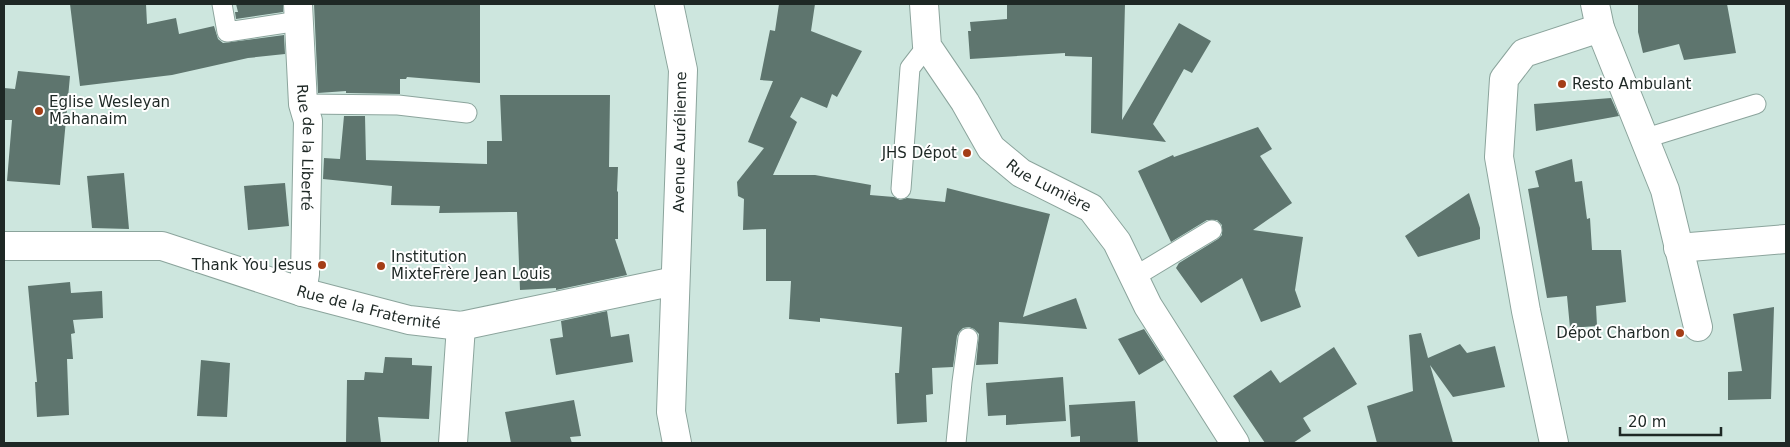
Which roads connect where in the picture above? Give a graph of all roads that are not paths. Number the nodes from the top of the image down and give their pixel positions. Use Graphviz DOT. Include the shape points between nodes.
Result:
graph roads {
  1 [pos="222,4"];
  2 [pos="669,4"];
  3 [pos="924,4"];
  4 [pos="299,12"];
  5 [pos="1597,16"];
  6 [pos="928,46"];
  7 [pos="303,104"];
  8 [pos="1756,104"];
  9 [pos="468,113"];
  10 [pos="1643,139"];
  11 [pos="901,189"];
  12 [pos="1212,230"];
  13 [pos="1786,239"];
  14 [pos="4,246"];
  15 [pos="1678,248"];
  16 [pos="1134,278"];
  17 [pos="675,281"];
  18 [pos="302,292"];
  19 [pos="461,326"];
  20 [pos="1698,327"];
  21 [pos="968,338"];
  22 [pos="453,443"];
  23 [pos="677,443"];
  24 [pos="956,443"];
  25 [pos="1234,443"];
  26 [pos="1554,443"];
  1 -- 4 [label="lane" via="227,32"];
  2 -- 17 [label="street, Avenue Aurélienne" via="683,70"];
  3 -- 6 [label="street, Rue Lumière"];
  4 -- 7 [label="street, Rue de la Liberté"];
  5 -- 10 [label="street"];
  5 -- 26 [label="street" via="1524,53 1504,78 1498,157"];
  6 -- 11 [label="lane" via="910,68"];
  6 -- 16 [label="street, Rue Lumière" via="966,102 991,148 1021,173 1091,208 1117,242"];
  7 -- 9 [label="lane" via="398,105"];
  7 -- 18 [label="street, Rue de la Liberté" via="308,121"];
  8 -- 10 [label="lane"];
  10 -- 15 [label="street" via="1665,190"];
  12 -- 16 [label="lane"];
  13 -- 15 [label="street"];
  14 -- 18 [label="street, Rue de la Fraternité" via="162,246"];
  15 -- 20 [label="street"];
  16 -- 25 [label="street, Rue Lumière" via="1148,306"];
  17 -- 19 [label="street, Rue de la Fraternité"];
  17 -- 23 [label="street, Avenue Aurélienne" via="671,412"];
  18 -- 19 [label="street, Rue de la Fraternité" via="409,320"];
  19 -- 22 [label="street"];
  21 -- 24 [label="lane"];
}
